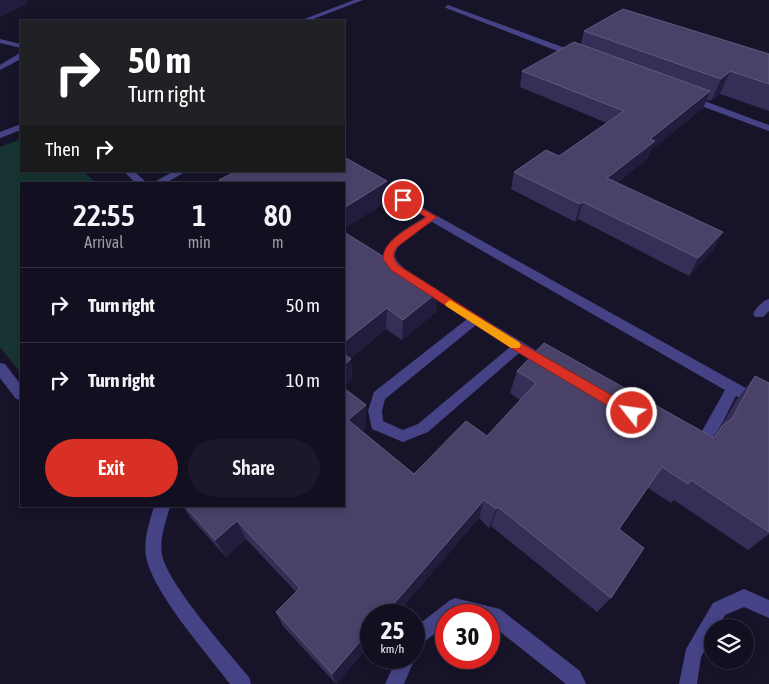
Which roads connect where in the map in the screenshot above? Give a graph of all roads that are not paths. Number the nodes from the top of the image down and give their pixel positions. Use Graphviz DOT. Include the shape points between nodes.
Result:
graph roads {
  1 [pos="360,0"];
  2 [pos="448,6"];
  3 [pos="305,20"];
  4 [pos="0,41"];
  5 [pos="20,46"];
  6 [pos="20,57"];
  7 [pos="585,59"];
  8 [pos="0,68"];
  9 [pos="677,94"];
  10 [pos="20,127"];
  11 [pos="769,128"];
  12 [pos="0,135"];
  13 [pos="345,168"];
  14 [pos="129,172"];
  15 [pos="180,172"];
  16 [pos="142,182"];
  17 [pos="160,182"];
  18 [pos="432,217"];
  19 [pos="769,303"];
  20 [pos="759,314"];
  21 [pos="474,320"];
  22 [pos="518,347"];
  23 [pos="552,367"];
  24 [pos="0,368"];
  25 [pos="733,388"];
  26 [pos="20,393"];
  27 [pos="769,408"];
  28 [pos="680,441"];
  29 [pos="162,507"];
  30 [pos="769,609"];
  31 [pos="425,630"];
  32 [pos="401,669"];
  33 [pos="242,684"];
  34 [pos="394,684"];
  35 [pos="577,684"];
  36 [pos="688,684"];
  1 -- 3 [label="street"];
  2 -- 7 [label="street"];
  4 -- 5 [label="street"];
  6 -- 8 [label="street"];
  9 -- 11 [label="street"];
  10 -- 12 [label="street"];
  13 -- 18 [label="street"];
  14 -- 16 [label="street"];
  15 -- 17 [label="street"];
  18 -- 21 [label="street" via="393,245 388,259"];
  18 -- 25 [label="street"];
  19 -- 20 [label="street"];
  21 -- 22 [label="street"];
  21 -- 22 [label="street" via="378,396 377,424 403,436 423,428"];
  22 -- 23 [label="street"];
  24 -- 26 [label="street"];
  25 -- 27 [label="street"];
  25 -- 28 [label="street" via="707,435 694,446"];
  29 -- 33 [label="street" via="156,527 154,556 166,584"];
  30 -- 36 [label="street" via="744,598 719,609 692,655"];
  31 -- 35 [label="street" via="455,607 494,615"];
  32 -- 34 [label="street"];
}
